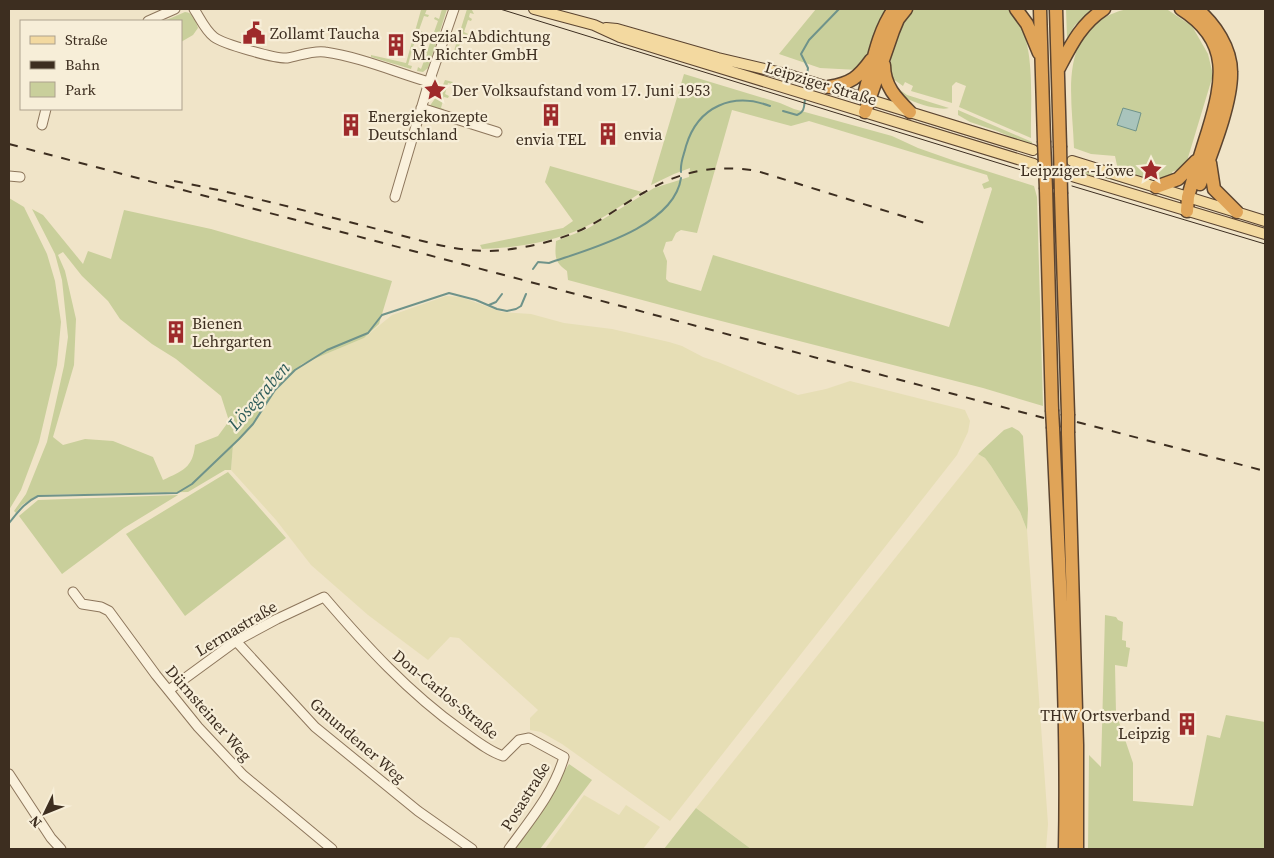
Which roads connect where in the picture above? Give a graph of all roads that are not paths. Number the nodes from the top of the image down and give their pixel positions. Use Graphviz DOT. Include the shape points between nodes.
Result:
graph roads {
  1 [pos="175,9"];
  2 [pos="194,9"];
  3 [pos="454,9"];
  4 [pos="534,9"];
  5 [pos="894,9"];
  6 [pos="906,9"];
  7 [pos="1016,9"];
  8 [pos="1040,9"];
  9 [pos="1056,9"];
  10 [pos="1104,9"];
  11 [pos="1181,9"];
  12 [pos="1197,9"];
  13 [pos="150,20"];
  14 [pos="600,28"];
  15 [pos="878,59"];
  16 [pos="1042,63"];
  17 [pos="1057,71"];
  18 [pos="429,82"];
  19 [pos="829,87"];
  20 [pos="866,98"];
  21 [pos="421,108"];
  22 [pos="46,110"];
  23 [pos="862,111"];
  24 [pos="910,112"];
  25 [pos="42,125"];
  26 [pos="497,132"];
  27 [pos="1033,150"];
  28 [pos="1204,157"];
  29 [pos="1072,161"];
  30 [pos="1034,164"];
  31 [pos="9,176"];
  32 [pos="1072,176"];
  33 [pos="20,177"];
  34 [pos="1156,187"];
  35 [pos="395,197"];
  36 [pos="1191,198"];
  37 [pos="1187,211"];
  38 [pos="1237,212"];
  39 [pos="1265,220"];
  40 [pos="1265,234"];
  41 [pos="73,592"];
  42 [pos="324,597"];
  43 [pos="236,642"];
  44 [pos="168,690"];
  45 [pos="564,758"];
  46 [pos="9,774"];
  47 [pos="61,849"];
  48 [pos="332,849"];
  49 [pos="472,849"];
  50 [pos="510,849"];
  51 [pos="1065,849"];
  52 [pos="1077,849"];
  1 -- 13 [label="street"];
  2 -- 18 [label="street" via="214,38 226,43 284,58 322,51 340,54"];
  3 -- 18 [label="street"];
  4 -- 14 [label="main road, Leipziger Straße"];
  5 -- 15 [label="highway" via="883,28"];
  6 -- 15 [label="highway"];
  7 -- 16 [label="highway" via="1027,24"];
  8 -- 16 [label="highway"];
  9 -- 17 [label="highway"];
  10 -- 17 [label="highway" via="1078,33"];
  11 -- 28 [label="highway" via="1200,23 1209,35 1219,61 1219,91"];
  12 -- 28 [label="highway" via="1216,30 1227,50 1231,71 1228,96"];
  14 -- 19 [label="main road, Leipziger Straße" via="616,28"];
  14 -- 23 [label="main road, Leipziger Straße" via="620,37"];
  15 -- 19 [label="highway" via="854,79"];
  15 -- 20 [label="highway"];
  15 -- 24 [label="highway" via="887,86"];
  16 -- 51 [label="highway, bridge" via="1062,657"];
  17 -- 52 [label="highway, bridge" via="1077,745"];
  18 -- 21 [label="street"];
  19 -- 20 [label="main road, Leipziger Straße"];
  20 -- 23 [label="highway"];
  20 -- 24 [label="main road, Leipziger Straße"];
  21 -- 26 [label="street"];
  21 -- 35 [label="street"];
  22 -- 25 [label="street"];
  23 -- 30 [label="main road, Leipziger Straße"];
  24 -- 27 [label="main road, Leipziger Straße"];
  28 -- 34 [label="highway" via="1178,179"];
  28 -- 36 [label="highway"];
  28 -- 38 [label="highway" via="1212,186"];
  29 -- 34 [label="main road"];
  31 -- 33 [label="street"];
  32 -- 37 [label="main road"];
  34 -- 36 [label="main road"];
  36 -- 37 [label="highway"];
  36 -- 38 [label="main road"];
  37 -- 40 [label="main road"];
  38 -- 39 [label="main road"];
  41 -- 44 [label="street, Dürnsteiner Weg" via="82,604 101,606 109,611"];
  42 -- 43 [label="street, Lermastraße"];
  42 -- 45 [label="street, Don-Carlos-Straße" via="385,666 449,721 492,752 504,756 519,740 529,738"];
  43 -- 44 [label="street, Lermastraße"];
  43 -- 49 [label="street, Gmundener Weg" via="315,727 418,811"];
  44 -- 48 [label="street, Dürnsteiner Weg" via="198,728 243,775"];
  45 -- 50 [label="street, Posastraße" via="559,776"];
  46 -- 47 [label="street"];
}
